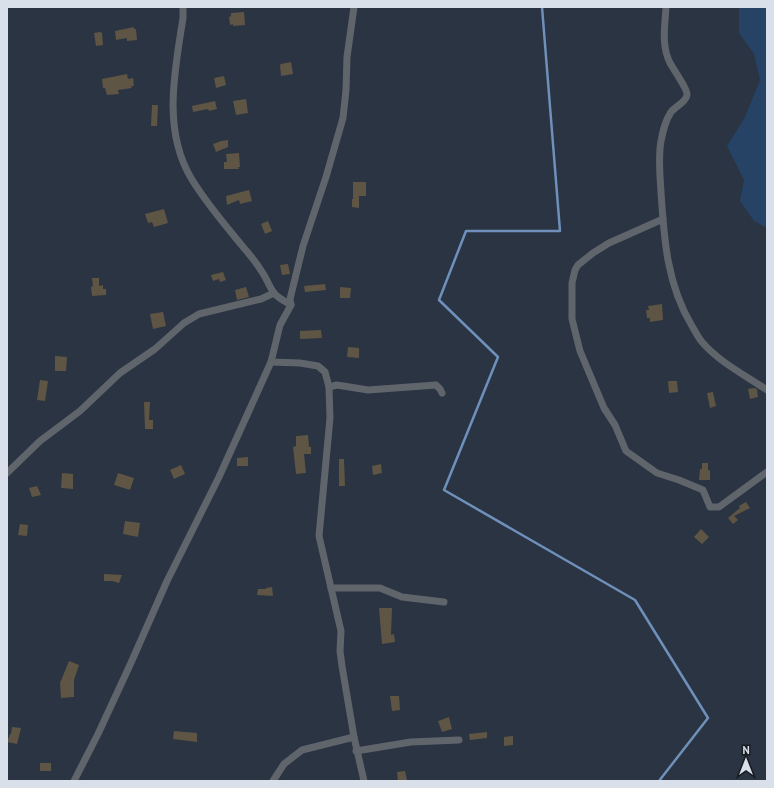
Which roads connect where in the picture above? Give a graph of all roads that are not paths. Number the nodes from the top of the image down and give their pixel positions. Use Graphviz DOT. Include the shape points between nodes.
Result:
graph roads {
  1 [pos="183,7"];
  2 [pos="354,7"];
  3 [pos="666,7"];
  4 [pos="663,219"];
  5 [pos="274,294"];
  6 [pos="292,305"];
  7 [pos="270,362"];
  8 [pos="329,387"];
  9 [pos="767,390"];
  10 [pos="442,393"];
  11 [pos="767,472"];
  12 [pos="7,473"];
  13 [pos="331,588"];
  14 [pos="444,602"];
  15 [pos="354,737"];
  16 [pos="459,740"];
  17 [pos="356,751"];
  18 [pos="74,781"];
  19 [pos="273,781"];
  20 [pos="364,781"];
  1 -- 5 [label="street" via="173,89 173,113 182,159 212,209 252,258"];
  2 -- 6 [label="street" via="347,57 343,118 303,246 290,299"];
  3 -- 4 [label="street" via="665,49 688,93 665,124 660,143"];
  4 -- 9 [label="street" via="667,258 675,290 701,342"];
  4 -- 11 [label="street" via="609,243 578,265 572,283 572,318 580,351 604,408 615,425 626,451 657,473 702,490 710,507 715,508"];
  5 -- 6 [label="street"];
  5 -- 12 [label="street" via="204,312 184,324 155,349 120,373 80,411 40,441"];
  6 -- 7 [label="street" via="280,326"];
  7 -- 8 [label="street" via="318,366 326,372"];
  7 -- 18 [label="street" via="219,477 167,581 127,672"];
  8 -- 10 [label="street" via="337,385 368,390 436,385"];
  8 -- 13 [label="street" via="330,418 319,536"];
  13 -- 14 [label="street" via="376,588 402,597"];
  13 -- 15 [label="street" via="341,631 341,658"];
  15 -- 17 [label="street"];
  15 -- 19 [label="street" via="302,750 284,764"];
  16 -- 17 [label="street" via="411,742"];
  17 -- 20 [label="street"];
}
